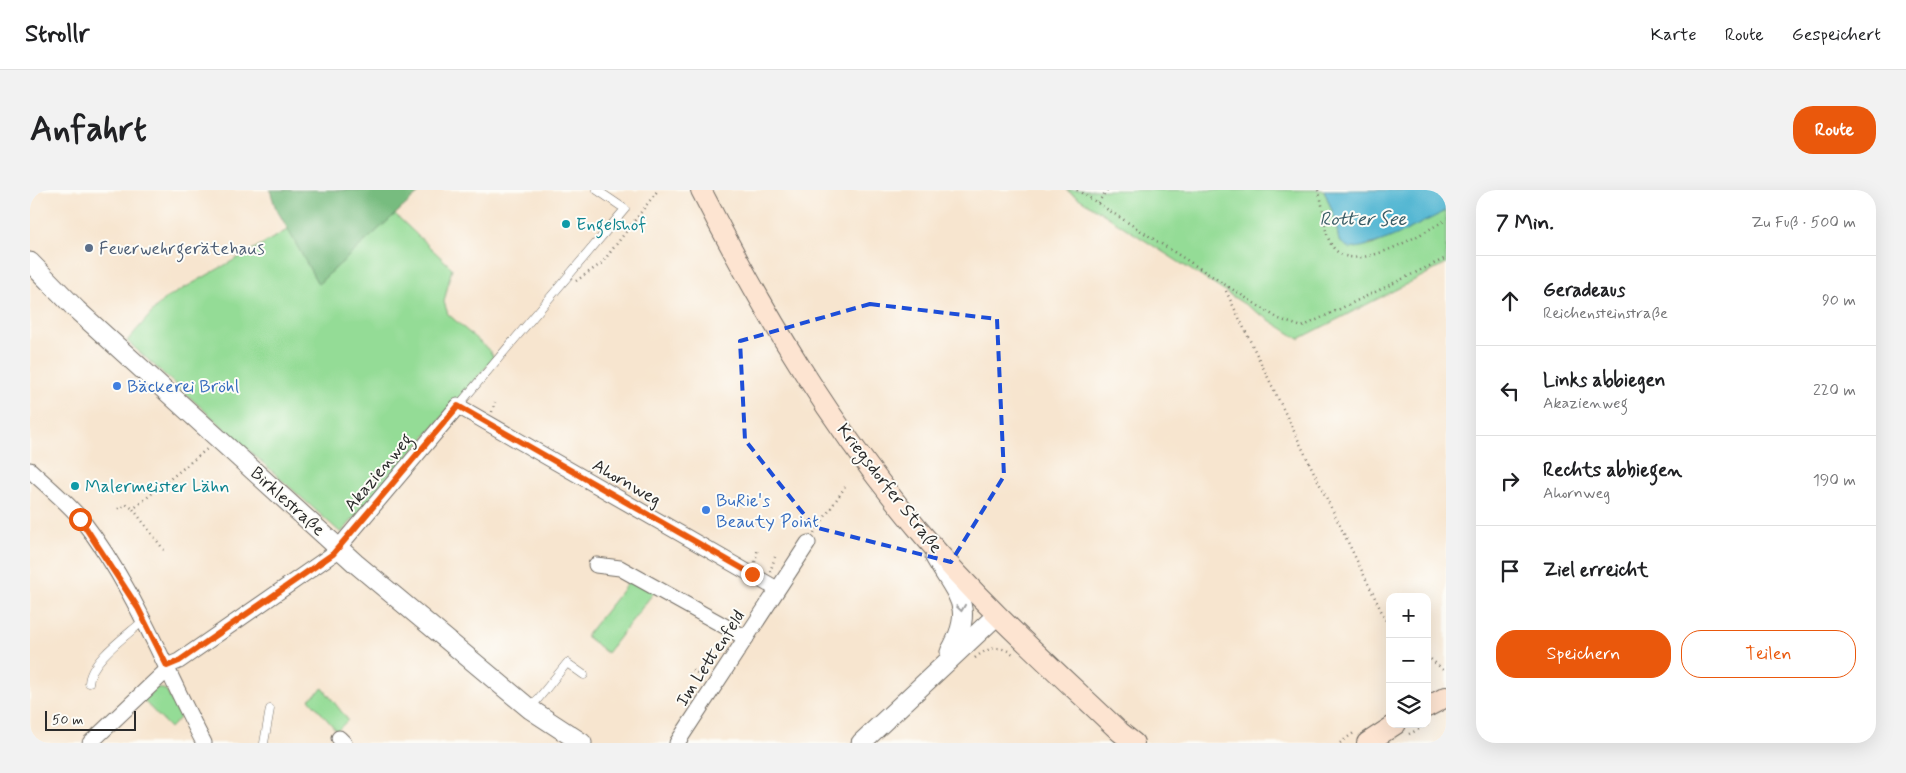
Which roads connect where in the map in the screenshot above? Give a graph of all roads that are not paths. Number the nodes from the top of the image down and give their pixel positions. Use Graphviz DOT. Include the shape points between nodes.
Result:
graph roads {
  1 [pos="597,190"];
  2 [pos="701,190"];
  3 [pos="30,262"];
  4 [pos="458,406"];
  5 [pos="30,470"];
  6 [pos="923,535"];
  7 [pos="808,543"];
  8 [pos="339,547"];
  9 [pos="596,565"];
  10 [pos="777,589"];
  11 [pos="997,615"];
  12 [pos="144,620"];
  13 [pos="746,638"];
  14 [pos="167,668"];
  15 [pos="939,670"];
  16 [pos="584,675"];
  17 [pos="89,682"];
  18 [pos="1446,698"];
  19 [pos="270,709"];
  20 [pos="530,709"];
  21 [pos="1433,713"];
  22 [pos="1399,731"];
  23 [pos="90,743"];
  24 [pos="204,743"];
  25 [pos="264,743"];
  26 [pos="582,743"];
  27 [pos="677,743"];
  28 [pos="861,743"];
  29 [pos="1134,743"];
  30 [pos="1367,743"];
  1 -- 4 [label="lane, Akazienweg" via="625,209"];
  2 -- 6 [label="main road, Kriegsdorfer Straße" via="786,344 852,445"];
  3 -- 8 [label="street, Birklestraße" via="77,310"];
  4 -- 8 [label="street, Akazienweg"];
  4 -- 10 [label="street, Ahornweg"];
  5 -- 12 [label="street" via="80,519"];
  6 -- 11 [label="main road, Kriegsdorfer Straße"];
  6 -- 15 [label="street, one-way" via="962,605 962,631"];
  7 -- 10 [label="street, Im Lettenfeld"];
  8 -- 14 [label="street, Akazienweg"];
  8 -- 20 [label="street, Birklestraße"];
  9 -- 13 [label="street" via="620,568"];
  10 -- 13 [label="street, Im Lettenfeld"];
  11 -- 15 [label="street"];
  11 -- 29 [label="main road, Kriegsdorfer Straße"];
  12 -- 14 [label="street"];
  12 -- 17 [label="lane" via="101,659"];
  13 -- 27 [label="street, Im Lettenfeld"];
  14 -- 23 [label="street, Akazienweg"];
  14 -- 24 [label="street"];
  15 -- 28 [label="street"];
  16 -- 20 [label="lane" via="567,663"];
  18 -- 21 [label="main road"];
  19 -- 25 [label="lane"];
  20 -- 26 [label="street, Birklestraße"];
  22 -- 30 [label="main road"];
}
